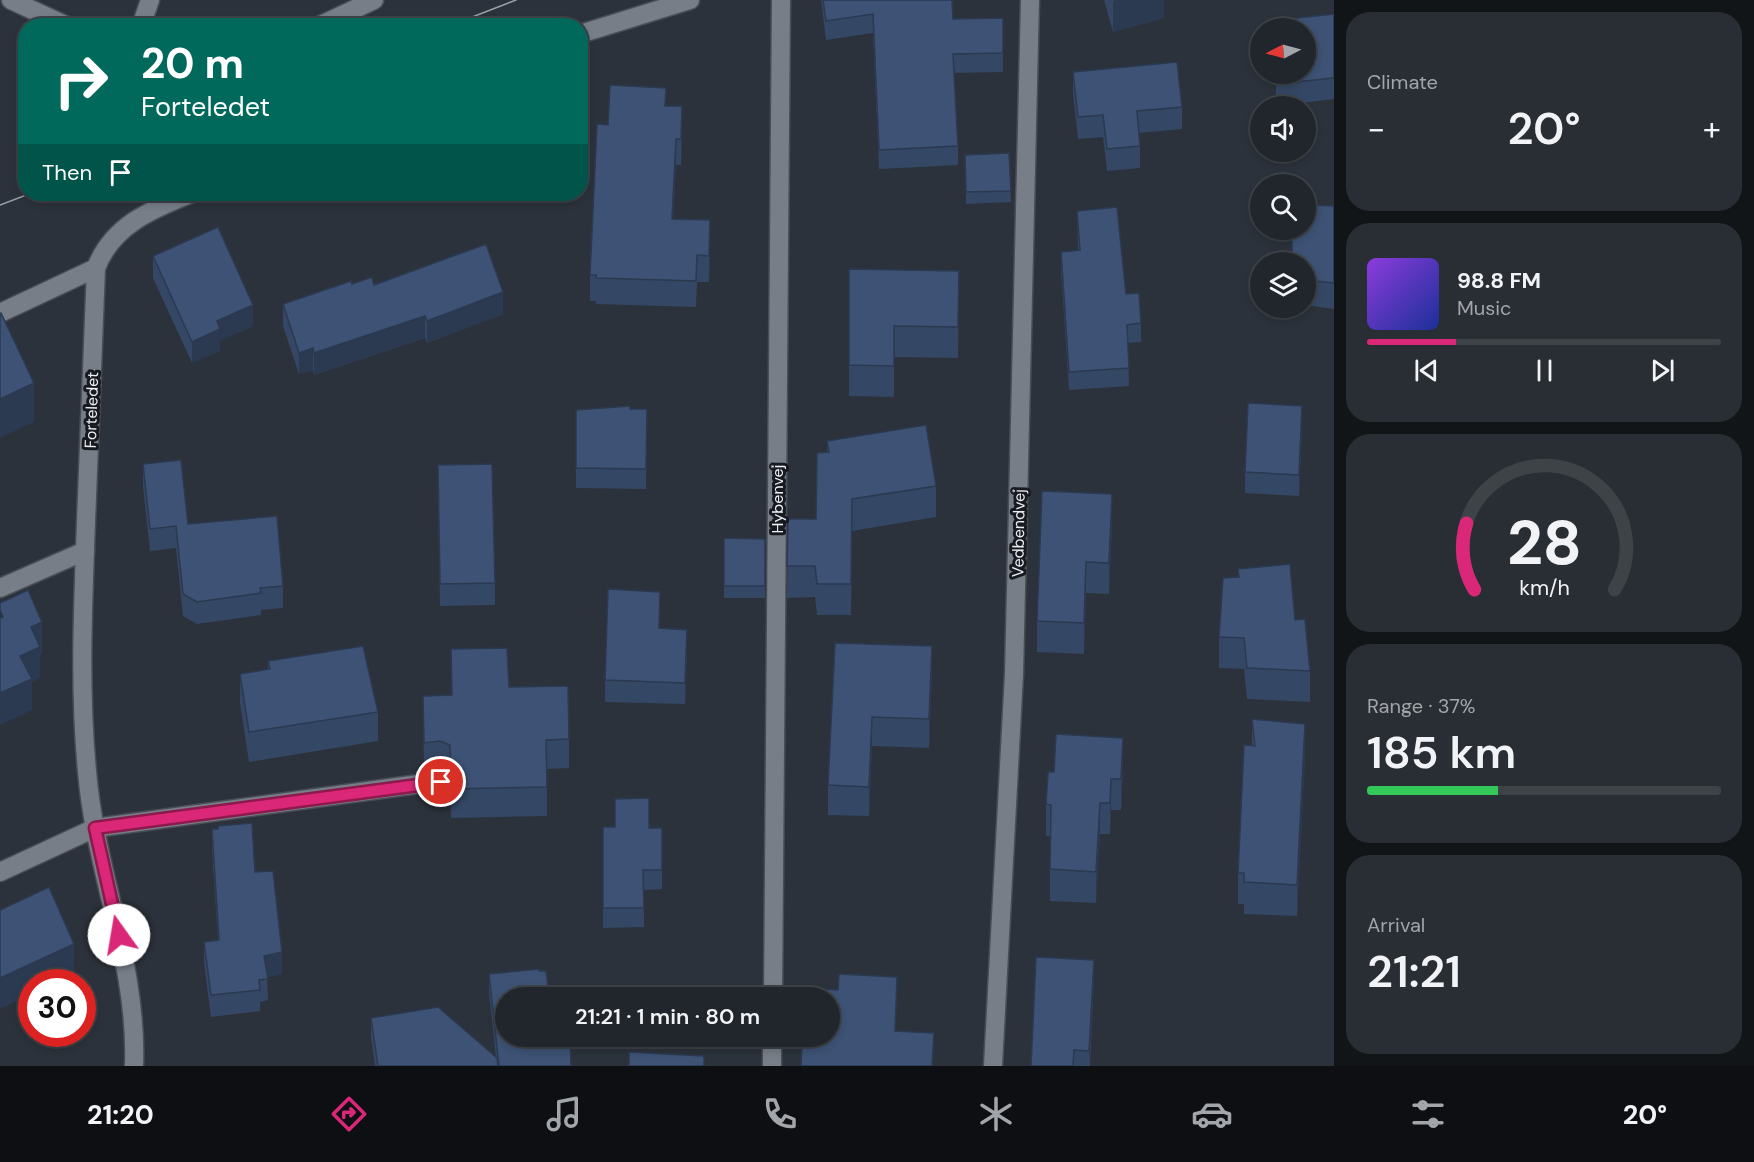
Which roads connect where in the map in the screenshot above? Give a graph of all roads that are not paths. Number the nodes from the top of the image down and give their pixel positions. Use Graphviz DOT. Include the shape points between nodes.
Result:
graph roads {
  1 [pos="11,0"];
  2 [pos="150,0"];
  3 [pos="374,0"];
  4 [pos="690,0"];
  5 [pos="781,0"];
  6 [pos="1030,0"];
  7 [pos="50,18"];
  8 [pos="144,18"];
  9 [pos="336,18"];
  10 [pos="588,32"];
  11 [pos="173,201"];
  12 [pos="96,268"];
  13 [pos="0,313"];
  14 [pos="85,551"];
  15 [pos="0,588"];
  16 [pos="441,782"];
  17 [pos="95,828"];
  18 [pos="0,872"];
  19 [pos="773,987"];
  20 [pos="772,1047"];
  21 [pos="134,1066"];
  22 [pos="772,1066"];
  23 [pos="993,1066"];
  1 -- 7 [label="street"];
  2 -- 8 [label="street"];
  3 -- 9 [label="street"];
  4 -- 10 [label="street"];
  5 -- 19 [label="street, Hybenvej"];
  6 -- 23 [label="street, Vedbendvej" via="1014,674"];
  11 -- 12 [label="street, Forteledet" via="122,228 104,248"];
  12 -- 13 [label="street"];
  12 -- 14 [label="street, Forteledet"];
  14 -- 15 [label="street"];
  14 -- 17 [label="street, Forteledet" via="82,706"];
  16 -- 17 [label="street"];
  17 -- 18 [label="street"];
  17 -- 21 [label="street, Forteledet" via="129,978 136,1028"];
  20 -- 22 [label="street"];
}
